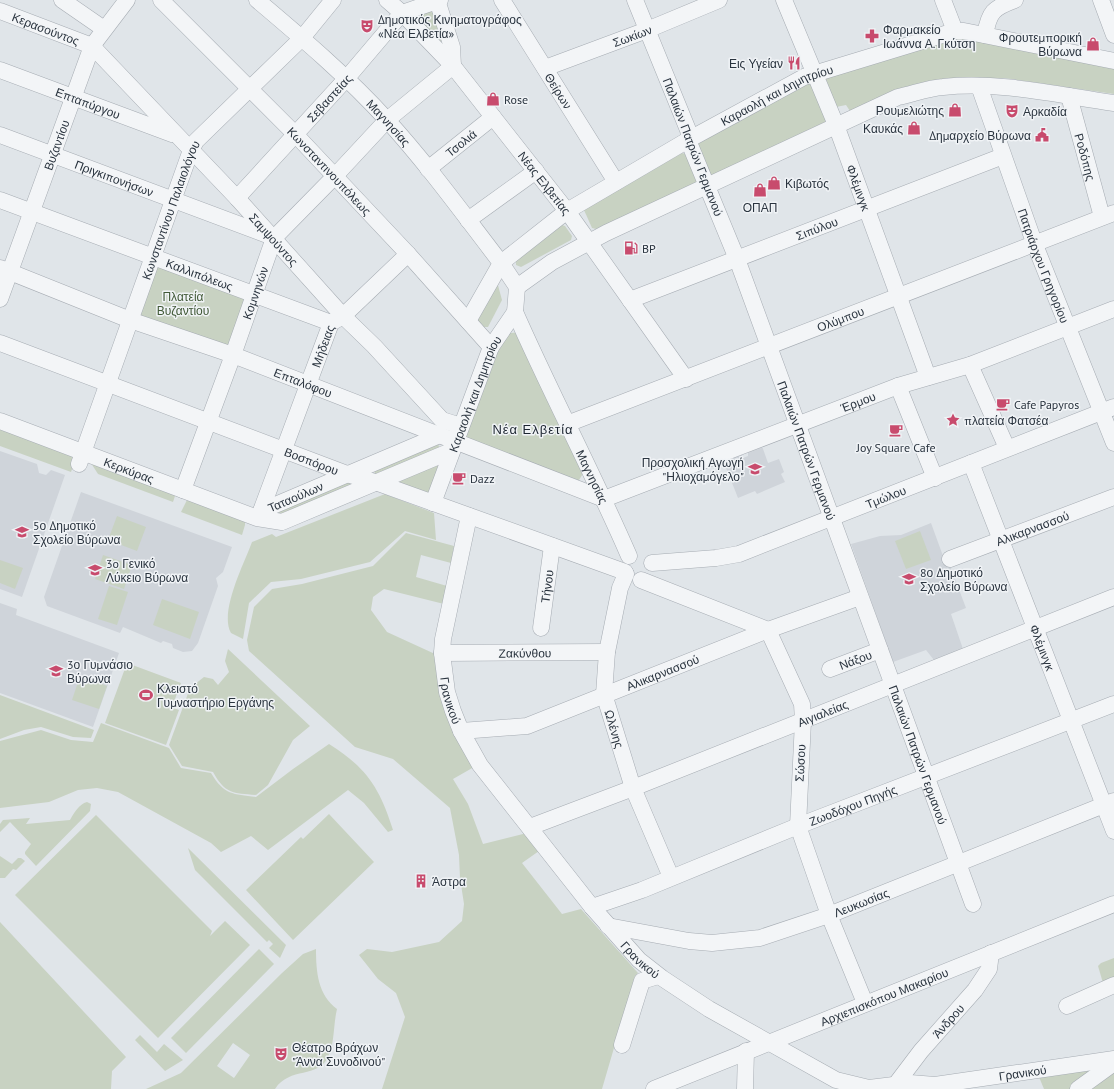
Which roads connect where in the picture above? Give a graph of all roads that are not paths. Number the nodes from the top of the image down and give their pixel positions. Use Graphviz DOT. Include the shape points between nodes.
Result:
graph roads {
  1 [pos="62,0"];
  2 [pos="127,0"];
  3 [pos="161,0"];
  4 [pos="257,0"];
  5 [pos="333,0"];
  6 [pos="387,0"];
  7 [pos="438,0"];
  8 [pos="502,0"];
  9 [pos="635,0"];
  10 [pos="719,0"];
  11 [pos="784,0"];
  12 [pos="943,0"];
  13 [pos="1014,0"];
  14 [pos="1101,0"];
  15 [pos="0,11"];
  16 [pos="402,13"];
  17 [pos="104,29"];
  18 [pos="647,30"];
  19 [pos="955,31"];
  20 [pos="985,35"];
  21 [pos="1114,35"];
  22 [pos="302,38"];
  23 [pos="92,46"];
  24 [pos="1114,61"];
  25 [pos="453,66"];
  26 [pos="545,68"];
  27 [pos="0,70"];
  28 [pos="816,72"];
  29 [pos="346,79"];
  30 [pos="979,86"];
  31 [pos="248,88"];
  32 [pos="74,96"];
  33 [pos="1069,96"];
  34 [pos="1114,103"];
  35 [pos="493,117"];
  36 [pos="387,120"];
  37 [pos="836,125"];
  38 [pos="295,134"];
  39 [pos="0,135"];
  40 [pos="177,136"];
  41 [pos="688,140"];
  42 [pos="191,150"];
  43 [pos="53,154"];
  44 [pos="1003,156"];
  45 [pos="428,169"];
  46 [pos="536,171"];
  47 [pos="334,177"];
  48 [pos="616,182"];
  49 [pos="707,186"];
  50 [pos="237,198"];
  51 [pos="173,199"];
  52 [pos="0,200"];
  53 [pos="866,209"];
  54 [pos="568,211"];
  55 [pos="32,212"];
  56 [pos="1108,215"];
  57 [pos="468,220"];
  58 [pos="274,238"];
  59 [pos="589,242"];
  60 [pos="1035,245"];
  61 [pos="408,254"];
  62 [pos="153,257"];
  63 [pos="737,260"];
  64 [pos="501,263"];
  65 [pos="5,270"];
  66 [pos="517,287"];
  67 [pos="254,294"];
  68 [pos="898,297"];
  69 [pos="0,299"];
  70 [pos="630,300"];
  71 [pos="1114,309"];
  72 [pos="515,312"];
  73 [pos="130,320"];
  74 [pos="337,320"];
  75 [pos="468,321"];
  76 [pos="1068,328"];
  77 [pos="0,344"];
  78 [pos="492,347"];
  79 [pos="768,348"];
  80 [pos="233,355"];
  81 [pos="970,365"];
  82 [pos="928,377"];
  83 [pos="686,379"];
  84 [pos="108,384"];
  85 [pos="308,384"];
  86 [pos="898,386"];
  87 [pos="1108,410"];
  88 [pos="0,421"];
  89 [pos="208,422"];
  90 [pos="567,424"];
  91 [pos="461,426"];
  92 [pos="797,426"];
  93 [pos="449,442"];
  94 [pos="1114,443"];
  95 [pos="1007,448"];
  96 [pos="283,450"];
  97 [pos="81,459"];
  98 [pos="971,463"];
  99 [pos="348,474"];
  100 [pos="935,478"];
  101 [pos="378,482"];
  102 [pos="183,490"];
  103 [pos="1114,497"];
  104 [pos="604,499"];
  105 [pos="433,503"];
  106 [pos="259,515"];
  107 [pos="469,516"];
  108 [pos="831,517"];
  109 [pos="1001,540"];
  110 [pos="552,546"];
  111 [pos="629,556"];
  112 [pos="950,559"];
  113 [pos="652,563"];
  114 [pos="625,573"];
  115 [pos="641,580"];
  116 [pos="860,597"];
  117 [pos="1114,597"];
  118 [pos="541,628"];
  119 [pos="1035,628"];
  120 [pos="768,630"];
  121 [pos="880,650"];
  122 [pos="442,652"];
  123 [pos="607,652"];
  124 [pos="830,669"];
  125 [pos="892,684"];
  126 [pos="604,694"];
  127 [pos="1114,704"];
  128 [pos="803,720"];
  129 [pos="1071,720"];
  130 [pos="461,731"];
  131 [pos="926,777"];
  132 [pos="633,788"];
  133 [pos="1109,803"];
  134 [pos="798,826"];
  135 [pos="530,827"];
  136 [pos="1114,831"];
  137 [pos="958,864"];
  138 [pos="672,877"];
  139 [pos="973,904"];
  140 [pos="1114,904"];
  141 [pos="592,907"];
  142 [pos="829,915"];
  143 [pos="608,926"];
  144 [pos="991,953"];
  145 [pos="658,976"];
  146 [pos="1114,985"];
  147 [pos="864,1003"];
  148 [pos="1067,1006"];
  149 [pos="769,1042"];
  150 [pos="622,1045"];
  151 [pos="746,1051"];
  152 [pos="1114,1059"];
  153 [pos="1114,1063"];
  154 [pos="896,1084"];
  155 [pos="921,1087"];
  156 [pos="654,1089"];
  157 [pos="745,1089"];
  158 [pos="1078,1089"];
  1 -- 17 [label="street"];
  2 -- 17 [label="street, Βυζαντίου"];
  3 -- 31 [label="street, Κωνσταντινουπόλεως"];
  4 -- 22 [label="street, Μαγνησίας"];
  5 -- 22 [label="street, Κωνσταντίνου Παλαιολόγου"];
  6 -- 16 [label="street, Νέας Ελβετίας"];
  7 -- 16 [label="street"];
  7 -- 25 [label="street" via="452,47"];
  8 -- 26 [label="street, Θείρων"];
  9 -- 18 [label="street, Παλαιών Πατρών Γερμανού"];
  10 -- 18 [label="street, Σωκίων"];
  11 -- 28 [label="street, Φλέμινγκ"];
  12 -- 19 [label="street"];
  13 -- 20 [label="street" via="994,8"];
  14 -- 21 [label="street"];
  15 -- 23 [label="street, Κερασούντος"];
  16 -- 25 [label="street, Νέας Ελβετίας"];
  16 -- 29 [label="street, Σεβαστείας"];
  17 -- 23 [label="street, Βυζαντίου"];
  18 -- 26 [label="street, Σωκίων"];
  18 -- 41 [label="street, Παλαιών Πατρών Γερμανού" via="688,130"];
  19 -- 20 [label="street, Καραολή και Δημητρίου"];
  19 -- 28 [label="street, Καραολή και Δημητρίου"];
  20 -- 24 [label="street, Καραολή και Δημητρίου"];
  22 -- 29 [label="street, Μαγνησίας"];
  22 -- 31 [label="street, Κωνσταντίνου Παλαιολόγου"];
  23 -- 32 [label="street, Βυζαντίου"];
  23 -- 40 [label="street, Σαμψούντος"];
  25 -- 35 [label="street, Νέας Ελβετίας"];
  25 -- 36 [label="street, Κομνηνών"];
  26 -- 48 [label="street, Θείρων"];
  27 -- 32 [label="street, Επταπύργου"];
  28 -- 37 [label="street, Φλέμινγκ"];
  28 -- 41 [label="street, Καραολή και Δημητρίου"];
  29 -- 36 [label="street, Μαγνησίας"];
  29 -- 38 [label="street, Σεβαστείας"];
  30 -- 33 [label="street"];
  30 -- 37 [label="street" via="942,87 898,97"];
  30 -- 44 [label="street, Πατριάρχου Γρηγορίου"];
  31 -- 38 [label="street, Κωνσταντινουπόλεως"];
  31 -- 42 [label="street, Κωνσταντίνου Παλαιολόγου" via="196,141"];
  32 -- 40 [label="street, Επταπύργου"];
  32 -- 43 [label="street, Βυζαντίου"];
  33 -- 34 [label="street"];
  33 -- 56 [label="street, Ροδόπης"];
  35 -- 45 [label="street, Τσολιά"];
  35 -- 46 [label="street, Νέας Ελβετίας"];
  36 -- 45 [label="street, Μαγνησίας"];
  36 -- 47 [label="street, Κομνηνών"];
  37 -- 49 [label="street"];
  37 -- 53 [label="street, Φλέμινγκ"];
  38 -- 47 [label="street, Κωνσταντινουπόλεως"];
  38 -- 50 [label="street, Σεβαστείας"];
  39 -- 43 [label="street, Πριγκιπονήσων"];
  40 -- 42 [label="street, Σαμψούντος"];
  41 -- 48 [label="street, Καραολή και Δημητρίου"];
  41 -- 49 [label="street, Παλαιών Πατρών Γερμανού"];
  42 -- 50 [label="street, Σαμψούντος"];
  42 -- 51 [label="street, Κωνσταντίνου Παλαιολόγου"];
  43 -- 51 [label="street, Πριγκιπονήσων"];
  43 -- 55 [label="street, Βυζαντίου"];
  44 -- 53 [label="street, Σιπύλου"];
  44 -- 60 [label="street, Πατριάρχου Γρηγορίου"];
  45 -- 57 [label="street, Μαγνησίας"];
  46 -- 54 [label="street, Νέας Ελβετίας"];
  46 -- 57 [label="street"];
  47 -- 58 [label="street, Κομνηνών"];
  47 -- 61 [label="street, Κωνσταντινουπόλεως"];
  48 -- 54 [label="street, Καραολή και Δημητρίου"];
  49 -- 59 [label="street"];
  49 -- 63 [label="street, Παλαιών Πατρών Γερμανού"];
  50 -- 58 [label="street, Σαμψούντος"];
  51 -- 58 [label="street, Πριγκιπονήσων"];
  51 -- 62 [label="street, Κωνσταντίνου Παλαιολόγου"];
  52 -- 55 [label="street, Καλλιπόλεως"];
  53 -- 63 [label="street, Σιπύλου"];
  53 -- 68 [label="street, Φλέμινγκ"];
  54 -- 59 [label="street, Νέας Ελβετίας"];
  54 -- 64 [label="street, Καραολή και Δημητρίου"];
  55 -- 62 [label="street, Καλλιπόλεως"];
  55 -- 65 [label="street, Βυζαντίου"];
  56 -- 60 [label="street, Ολύμπου"];
  57 -- 64 [label="street, Μαγνησίας"];
  58 -- 67 [label="street, Κομνηνών"];
  58 -- 74 [label="street, Σαμψούντος"];
  59 -- 66 [label="street" via="552,262"];
  59 -- 70 [label="street, Νέας Ελβετίας"];
  60 -- 68 [label="street, Ολύμπου"];
  60 -- 76 [label="street, Πατριάρχου Γρηγορίου"];
  61 -- 74 [label="street, Μήδειας"];
  61 -- 75 [label="street, Κωνσταντινουπόλεως"];
  62 -- 67 [label="street, Καλλιπόλεως"];
  62 -- 73 [label="street, Κωνσταντίνου Παλαιολόγου"];
  63 -- 70 [label="street, Σιπύλου"];
  63 -- 79 [label="street, Παλαιών Πατρών Γερμανού"];
  64 -- 66 [label="street"];
  64 -- 75 [label="street"];
  65 -- 69 [label="street, Βυζαντίου"];
  65 -- 73 [label="street, Επταλόφου"];
  66 -- 72 [label="street, Καραολή και Δημητρίου"];
  67 -- 74 [label="street, Καλλιπόλεως"];
  67 -- 80 [label="street, Κομνηνών"];
  68 -- 79 [label="street, Ολύμπου"];
  68 -- 82 [label="street, Φλέμινγκ"];
  70 -- 83 [label="street, Νέας Ελβετίας"];
  71 -- 76 [label="street, Έρμου"];
  72 -- 78 [label="street, Καραολή και Δημητρίου"];
  72 -- 90 [label="street, Μαγνησίας"];
  73 -- 80 [label="street, Επταλόφου"];
  73 -- 84 [label="street, Κωνσταντίνου Παλαιολόγου"];
  74 -- 85 [label="street, Μήδειας"];
  74 -- 91 [label="street, Σαμψούντος" via="374,346 442,420"];
  75 -- 78 [label="street, Κωνσταντινουπόλεως"];
  76 -- 81 [label="street, Έρμου"];
  76 -- 87 [label="street, Πατριάρχου Γρηγορίου"];
  77 -- 84 [label="street, Βοσπόρου"];
  78 -- 91 [label="street, Καραολή και Δημητρίου"];
  79 -- 83 [label="street, Ολύμπου"];
  79 -- 92 [label="street, Παλαιών Πατρών Γερμανού"];
  80 -- 85 [label="street, Επταλόφου"];
  80 -- 89 [label="street, Κομνηνών"];
  81 -- 82 [label="street, Έρμου"];
  81 -- 95 [label="street"];
  82 -- 86 [label="street, Έρμου"];
  83 -- 90 [label="street, Ολύμπου"];
  84 -- 89 [label="street, Βοσπόρου"];
  84 -- 97 [label="street, Κωνσταντίνου Παλαιολόγου"];
  85 -- 93 [label="street, Επταλόφου"];
  85 -- 96 [label="street, Μήδειας"];
  86 -- 92 [label="street, Έρμου"];
  86 -- 100 [label="street"];
  87 -- 94 [label="street, Πατριάρχου Γρηγορίου"];
  87 -- 95 [label="street, Τμώλου"];
  88 -- 97 [label="street, Κερκύρας"];
  89 -- 96 [label="street, Βοσπόρου"];
  89 -- 102 [label="street, Κομνηνών"];
  90 -- 104 [label="street, Μαγνησίας"];
  91 -- 93 [label="street, Καραολή και Δημητρίου"];
  92 -- 104 [label="street, Έρμου"];
  92 -- 108 [label="street, Παλαιών Πατρών Γερμανού"];
  93 -- 99 [label="street, Ταταούλων"];
  93 -- 101 [label="street, Ταταούλων"];
  93 -- 104 [label="street, Επταλόφου"];
  93 -- 105 [label="street, Καραολή και Δημητρίου"];
  95 -- 98 [label="street, Τμώλου"];
  96 -- 99 [label="street, Βοσπόρου"];
  96 -- 106 [label="street, Μήδειας"];
  97 -- 102 [label="street, Κερκύρας"];
  98 -- 100 [label="street, Τμώλου"];
  98 -- 109 [label="street, Φλέμινγκ"];
  99 -- 101 [label="street, Βοσπόρου"];
  99 -- 106 [label="street, Ταταούλων"];
  100 -- 108 [label="street, Τμώλου"];
  101 -- 105 [label="street, Βοσπόρου"];
  101 -- 106 [label="street, Ταταούλων" via="282,522"];
  102 -- 106 [label="street, Κερκύρας"];
  103 -- 109 [label="street, Αλικαρνασσού"];
  104 -- 111 [label="street, Μαγνησίας"];
  105 -- 107 [label="street, Βοσπόρου"];
  107 -- 110 [label="street, Βοσπόρου"];
  107 -- 122 [label="street, Γρανικού" via="442,639"];
  108 -- 113 [label="street, Τμώλου" via="739,554"];
  108 -- 116 [label="street, Παλαιών Πατρών Γερμανού"];
  109 -- 112 [label="street, Αλικαρνασσού"];
  109 -- 119 [label="street, Φλέμινγκ"];
  110 -- 114 [label="street, Βοσπόρου"];
  110 -- 118 [label="street, Τήνου"];
  111 -- 113 [label="street" via="642,553"];
  111 -- 114 [label="street" via="624,563"];
  113 -- 115 [label="street" via="648,577"];
  114 -- 115 [label="street" via="633,580"];
  114 -- 123 [label="street, Ωλένης"];
  115 -- 120 [label="street"];
  116 -- 120 [label="street, Αλικαρνασσού"];
  116 -- 121 [label="street, Παλαιών Πατρών Γερμανού"];
  117 -- 119 [label="street, Αιγιαλείας"];
  119 -- 125 [label="street, Αιγιαλείας"];
  119 -- 129 [label="street, Φλέμινγκ"];
  120 -- 126 [label="street, Αλικαρνασσού"];
  120 -- 128 [label="street, Σώσου" via="802,704"];
  121 -- 124 [label="street, Νάξου"];
  121 -- 125 [label="street, Παλαιών Πατρών Γερμανού"];
  122 -- 123 [label="street, Ζακύνθου"];
  122 -- 130 [label="street, Γρανικού" via="447,692"];
  123 -- 126 [label="street, Ωλένης"];
  125 -- 128 [label="street, Αιγιαλείας"];
  125 -- 131 [label="street, Παλαιών Πατρών Γερμανού"];
  126 -- 130 [label="street, Αλικαρνασσού" via="527,726"];
  126 -- 132 [label="street, Ωλένης"];
  127 -- 129 [label="street, Ζωοδόχου Πηγής"];
  128 -- 132 [label="street, Αιγιαλείας"];
  128 -- 134 [label="street, Σώσου"];
  129 -- 131 [label="street, Ζωοδόχου Πηγής"];
  129 -- 133 [label="street, Φλέμινγκ"];
  130 -- 135 [label="street, Γρανικού" via="480,765"];
  131 -- 134 [label="street, Ζωοδόχου Πηγής"];
  131 -- 137 [label="street, Παλαιών Πατρών Γερμανού"];
  132 -- 135 [label="street, Αιγιαλείας"];
  132 -- 138 [label="street, Ωλένης"];
  133 -- 136 [label="street, Φλέμινγκ"];
  133 -- 137 [label="street, Λευκωσίας"];
  134 -- 138 [label="street, Ζωοδόχου Πηγής"];
  134 -- 142 [label="street, Σώσου"];
  135 -- 141 [label="street, Γρανικού"];
  137 -- 139 [label="street, Παλαιών Πατρών Γερμανού"];
  137 -- 142 [label="street, Λευκωσίας"];
  138 -- 141 [label="street, Ζωοδόχου Πηγής"];
  140 -- 144 [label="street, Αρχιεπισκόπου Μακαρίου"];
  141 -- 143 [label="street, Γρανικού"];
  142 -- 143 [label="street, Λευκωσίας" via="760,938 712,943 689,942"];
  142 -- 147 [label="street, Σώσου"];
  143 -- 145 [label="street, Γρανικού" via="639,960"];
  144 -- 147 [label="street, Αρχιεπισκόπου Μακαρίου"];
  144 -- 154 [label="street, Άνδρου" via="989,969 975,990 912,1061"];
  145 -- 149 [label="street, Γρανικού" via="709,1009"];
  145 -- 150 [label="street" via="642,981"];
  146 -- 148 [label="street"];
  147 -- 149 [label="street, Αρχιεπισκόπου Μακαρίου"];
  149 -- 151 [label="street, Αρχιεπισκόπου Μακαρίου"];
  149 -- 154 [label="street, Γρανικού" via="836,1080 869,1088"];
  151 -- 156 [label="street, Αρχιεπισκόπου Μακαρίου"];
  151 -- 157 [label="street"];
  152 -- 155 [label="street, Γρανικού"];
  153 -- 158 [label="street"];
  154 -- 155 [label="street, Γρανικού"];
}
